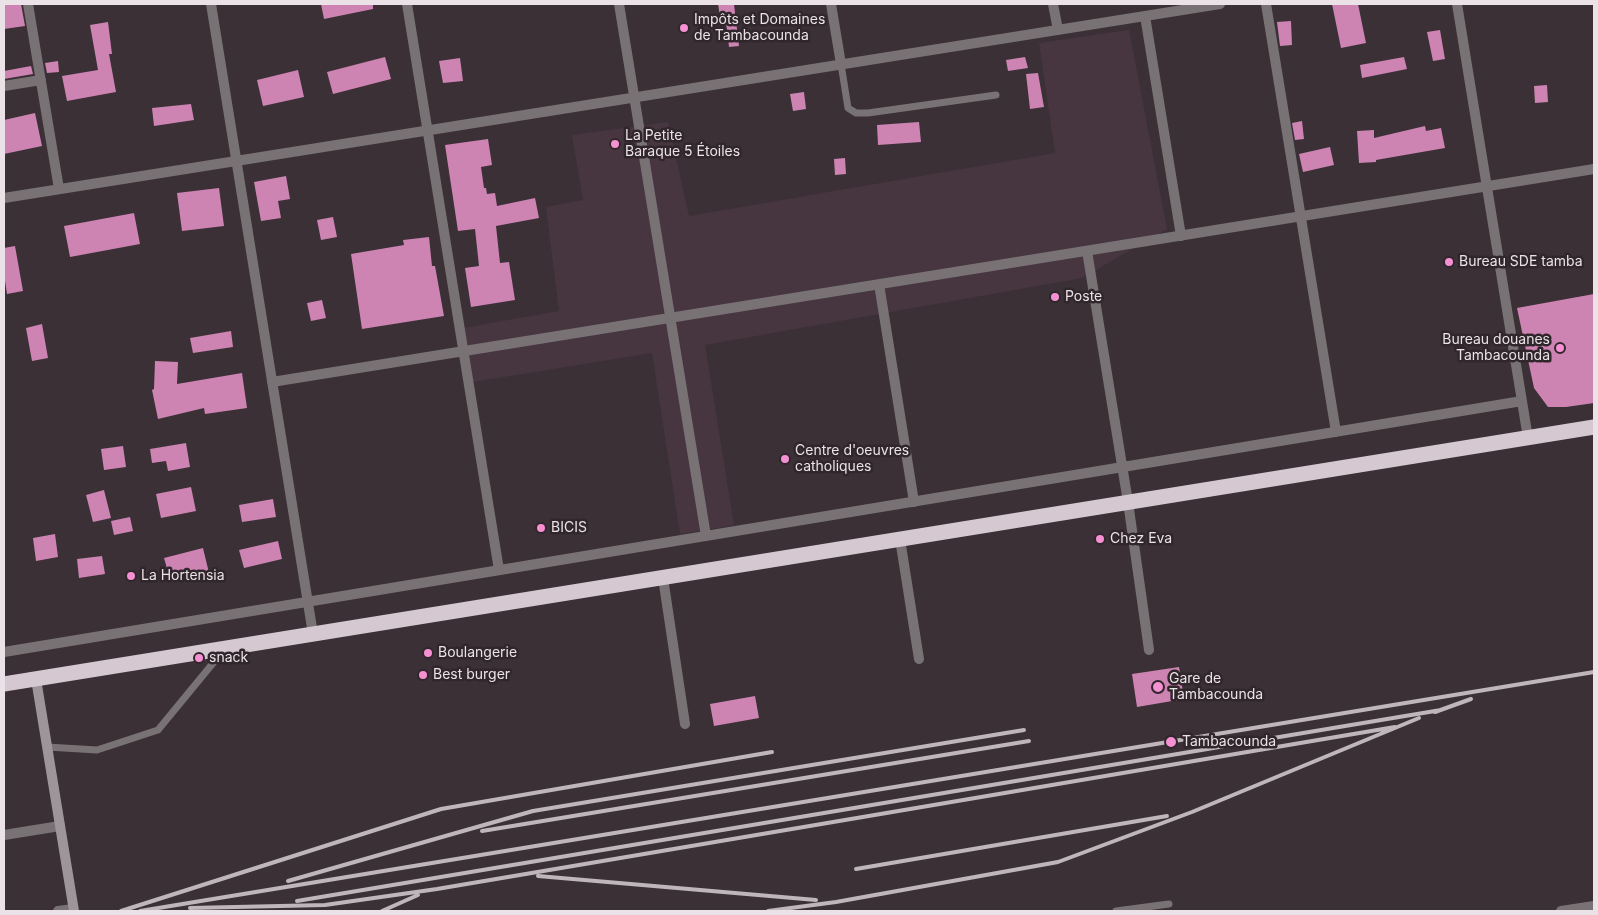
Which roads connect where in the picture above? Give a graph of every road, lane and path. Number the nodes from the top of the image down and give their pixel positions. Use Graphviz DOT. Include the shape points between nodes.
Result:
graph roads {
  1 [pos="28,4"];
  2 [pos="211,4"];
  3 [pos="407,4"];
  4 [pos="619,4"];
  5 [pos="832,4"];
  6 [pos="1053,4"];
  7 [pos="1220,4"];
  8 [pos="1266,4"];
  9 [pos="1457,4"];
  10 [pos="1145,16"];
  11 [pos="1058,30"];
  12 [pos="841,64"];
  13 [pos="41,80"];
  14 [pos="4,86"];
  15 [pos="996,95"];
  16 [pos="635,97"];
  17 [pos="428,130"];
  18 [pos="236,161"];
  19 [pos="1594,169"];
  20 [pos="1487,186"];
  21 [pos="59,189"];
  22 [pos="4,198"];
  23 [pos="1301,216"];
  24 [pos="1181,236"];
  25 [pos="1087,251"];
  26 [pos="879,284"];
  27 [pos="671,318"];
  28 [pos="464,351"];
  29 [pos="272,382"];
  30 [pos="1522,401"];
  31 [pos="1594,427"];
  32 [pos="1336,432"];
  33 [pos="1528,438"];
  34 [pos="1122,467"];
  35 [pos="914,502"];
  36 [pos="1128,502"];
  37 [pos="706,536"];
  38 [pos="900,539"];
  39 [pos="499,570"];
  40 [pos="663,578"];
  41 [pos="308,602"];
  42 [pos="313,634"];
  43 [pos="225,648"];
  44 [pos="1149,650"];
  45 [pos="4,652"];
  46 [pos="918,659"];
  47 [pos="36,679"];
  48 [pos="4,684"];
  49 [pos="685,724"];
  50 [pos="47,747"];
  51 [pos="60,826"];
  52 [pos="4,835"];
  53 [pos="1169,904"];
  54 [pos="1594,906"];
  55 [pos="73,910"];
  56 [pos="58,911"];
  57 [pos="1116,911"];
  58 [pos="1561,911"];
  1 -- 13 [label="street"];
  2 -- 18 [label="street"];
  3 -- 17 [label="street"];
  4 -- 16 [label="street"];
  5 -- 12 [label="street"];
  6 -- 11 [label="street"];
  7 -- 10 [label="street"];
  8 -- 23 [label="street"];
  9 -- 20 [label="street"];
  10 -- 11 [label="street"];
  10 -- 24 [label="street"];
  11 -- 12 [label="street"];
  12 -- 15 [label="lane" via="848,108 856,113"];
  12 -- 16 [label="street"];
  13 -- 14 [label="street"];
  13 -- 21 [label="street"];
  16 -- 17 [label="street"];
  16 -- 27 [label="street"];
  17 -- 18 [label="street"];
  17 -- 28 [label="street"];
  18 -- 21 [label="street"];
  18 -- 29 [label="street"];
  19 -- 20 [label="street"];
  20 -- 23 [label="street"];
  20 -- 30 [label="street"];
  21 -- 22 [label="street"];
  23 -- 24 [label="street"];
  23 -- 32 [label="street"];
  24 -- 25 [label="street"];
  25 -- 26 [label="street"];
  25 -- 34 [label="street"];
  26 -- 27 [label="street"];
  26 -- 35 [label="street"];
  27 -- 28 [label="street"];
  27 -- 37 [label="street"];
  28 -- 29 [label="street"];
  28 -- 39 [label="street"];
  29 -- 41 [label="street"];
  30 -- 32 [label="street"];
  30 -- 33 [label="street"];
  31 -- 33 [label="highway"];
  32 -- 34 [label="street"];
  33 -- 36 [label="highway"];
  34 -- 35 [label="street"];
  34 -- 36 [label="street"];
  35 -- 37 [label="street"];
  36 -- 38 [label="highway"];
  36 -- 44 [label="street"];
  37 -- 39 [label="street"];
  38 -- 40 [label="highway"];
  38 -- 46 [label="street"];
  39 -- 41 [label="street"];
  40 -- 42 [label="highway"];
  40 -- 49 [label="street"];
  41 -- 42 [label="street"];
  41 -- 45 [label="street"];
  42 -- 43 [label="highway"];
  43 -- 47 [label="highway"];
  43 -- 50 [label="lane" via="158,730 97,750"];
  47 -- 48 [label="highway"];
  47 -- 50 [label="street"];
  50 -- 51 [label="street"];
  51 -- 52 [label="street"];
  51 -- 55 [label="street"];
  53 -- 57 [label="lane"];
  54 -- 58 [label="street"];
  55 -- 56 [label="street"];
}
